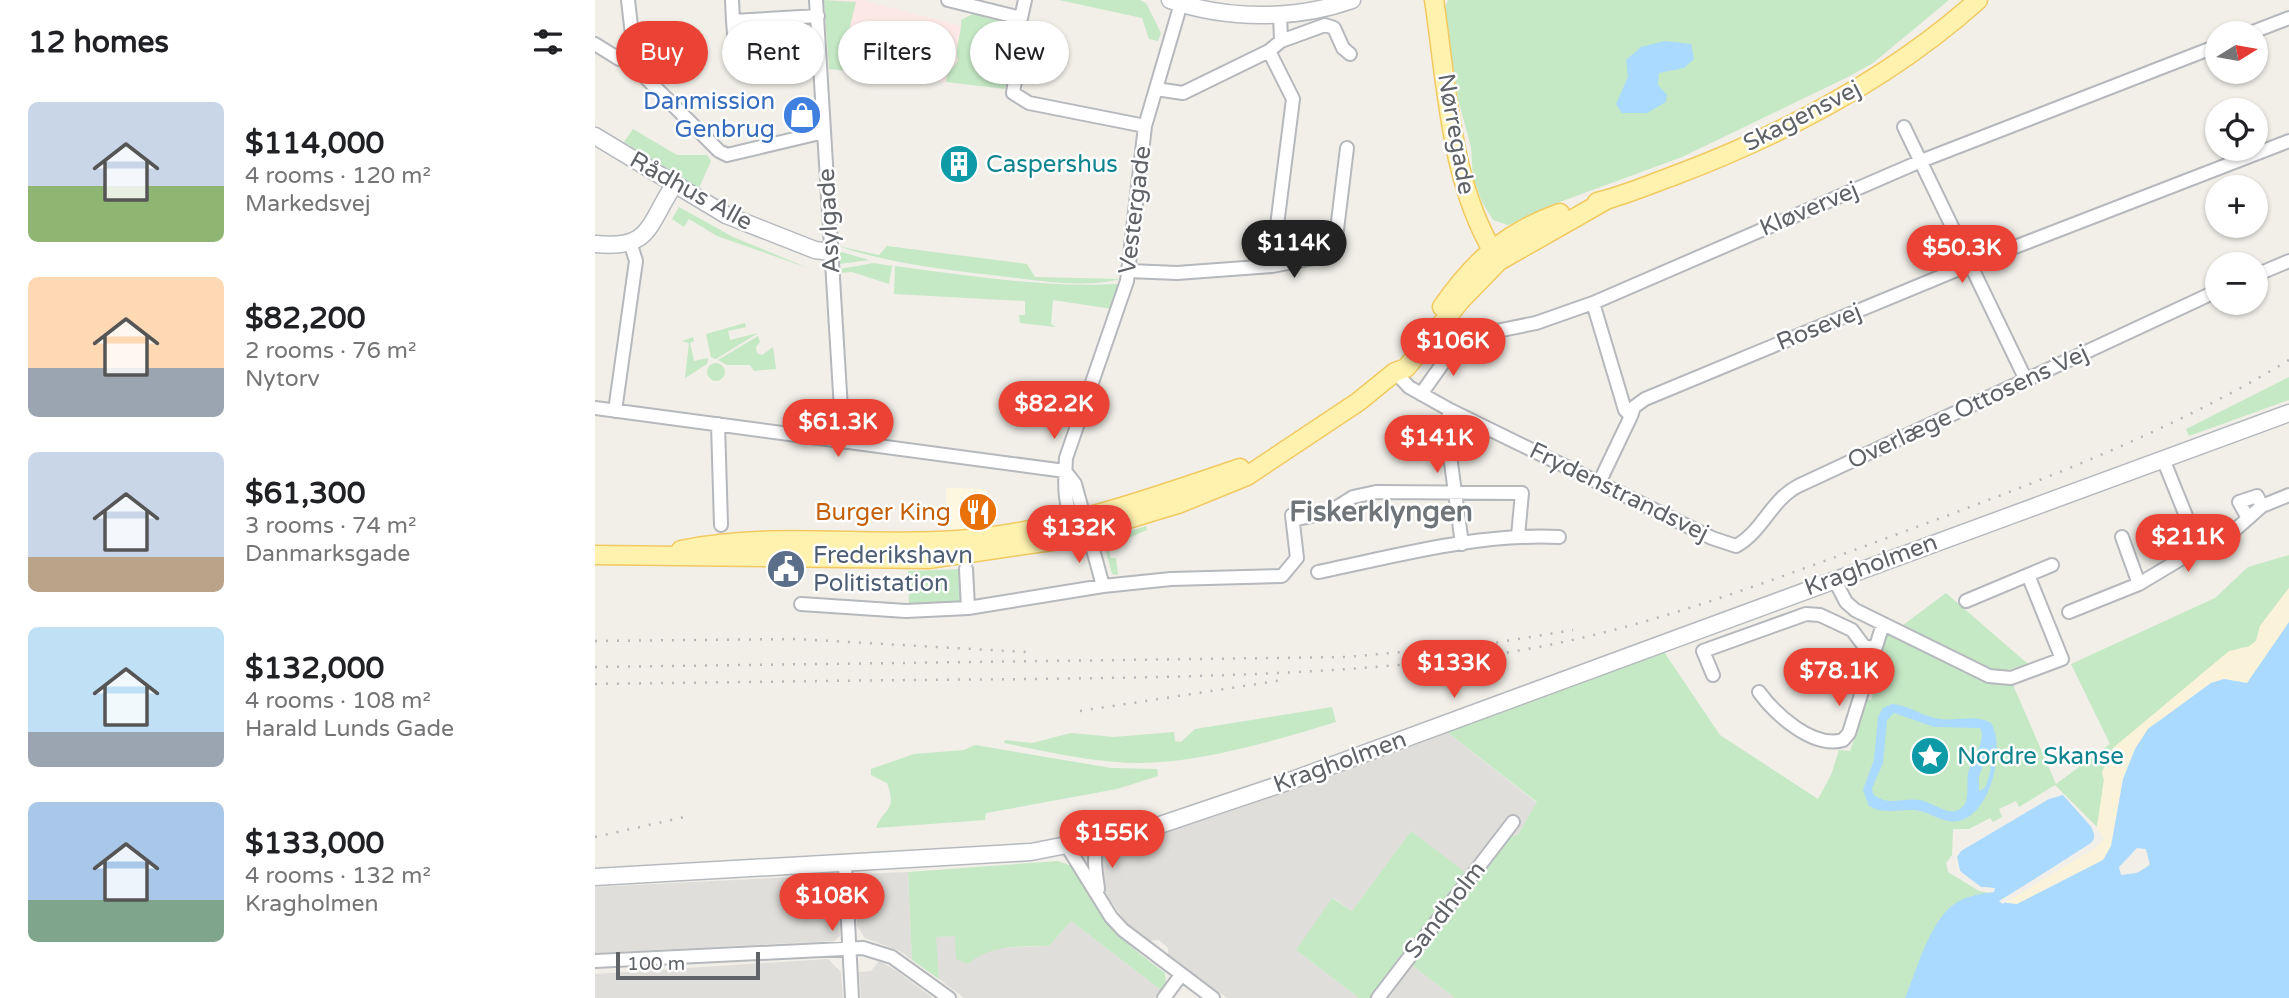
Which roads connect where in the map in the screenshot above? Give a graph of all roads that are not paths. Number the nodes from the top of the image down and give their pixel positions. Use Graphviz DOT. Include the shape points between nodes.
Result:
graph roads {
  1 [pos="628,0"];
  2 [pos="732,0"];
  3 [pos="817,0"];
  4 [pos="948,0"];
  5 [pos="1025,0"];
  6 [pos="1352,0"];
  7 [pos="1434,0"];
  8 [pos="1978,0"];
  9 [pos="1177,1"];
  10 [pos="1280,14"];
  11 [pos="818,16"];
  12 [pos="2289,18"];
  13 [pos="630,21"];
  14 [pos="733,21"];
  15 [pos="2268,26"];
  16 [pos="1281,41"];
  17 [pos="595,44"];
  18 [pos="1269,51"];
  19 [pos="2205,51"];
  20 [pos="1350,54"];
  21 [pos="616,57"];
  22 [pos="652,84"];
  23 [pos="1012,84"];
  24 [pos="1156,89"];
  25 [pos="1145,126"];
  26 [pos="1904,127"];
  27 [pos="824,132"];
  28 [pos="595,136"];
  29 [pos="2289,141"];
  30 [pos="1347,148"];
  31 [pos="1921,161"];
  32 [pos="674,185"];
  33 [pos="595,244"];
  34 [pos="631,245"];
  35 [pos="829,252"];
  36 [pos="1495,255"];
  37 [pos="1273,257"];
  38 [pos="2289,261"];
  39 [pos="1971,264"];
  40 [pos="2268,270"];
  41 [pos="1129,271"];
  42 [pos="2205,297"];
  43 [pos="1593,303"];
  44 [pos="1395,372"];
  45 [pos="2026,380"];
  46 [pos="1422,394"];
  47 [pos="595,408"];
  48 [pos="615,411"];
  49 [pos="1450,411"];
  50 [pos="2289,413"];
  51 [pos="1631,416"];
  52 [pos="718,424"];
  53 [pos="843,442"];
  54 [pos="2163,459"];
  55 [pos="1066,471"];
  56 [pos="1599,483"];
  57 [pos="1453,494"];
  58 [pos="2289,495"];
  59 [pos="1081,524"];
  60 [pos="721,525"];
  61 [pos="1518,536"];
  62 [pos="1559,537"];
  63 [pos="2122,537"];
  64 [pos="1462,544"];
  65 [pos="1736,546"];
  66 [pos="2199,548"];
  67 [pos="595,555"];
  68 [pos="2052,565"];
  69 [pos="966,569"];
  70 [pos="1318,572"];
  71 [pos="2028,575"];
  72 [pos="1834,579"];
  73 [pos="1974,582"];
  74 [pos="2139,584"];
  75 [pos="1103,586"];
  76 [pos="1979,595"];
  77 [pos="1966,601"];
  78 [pos="801,604"];
  79 [pos="968,608"];
  80 [pos="2069,612"];
  81 [pos="1883,624"];
  82 [pos="1873,648"];
  83 [pos="1713,675"];
  84 [pos="1759,692"];
  85 [pos="1513,822"];
  86 [pos="1099,840"];
  87 [pos="1067,846"];
  88 [pos="845,865"];
  89 [pos="595,877"];
  90 [pos="1099,896"];
  91 [pos="850,949"];
  92 [pos="595,961"];
  93 [pos="1181,975"];
  94 [pos="852,998"];
  95 [pos="949,998"];
  96 [pos="1164,998"];
  97 [pos="1213,998"];
  98 [pos="1378,998"];
  1 -- 13 [label="street"];
  2 -- 14 [label="street"];
  3 -- 11 [label="street, Asylgade"];
  4 -- 5 [label="street" via="1021,18"];
  6 -- 10 [label="street"];
  7 -- 36 [label="main road, Nørregade" via="1462,181 1469,206"];
  8 -- 36 [label="main road, Skagensvej" via="1924,45 1846,95 1736,150 1608,199"];
  9 -- 10 [label="street" via="1237,13"];
  9 -- 24 [label="street, Vestergade"];
  10 -- 16 [label="street"];
  11 -- 14 [label="street"];
  11 -- 27 [label="street, Asylgade"];
  12 -- 15 [label="street"];
  16 -- 18 [label="street"];
  16 -- 20 [label="street" via="1329,25"];
  17 -- 21 [label="street"];
  18 -- 24 [label="street" via="1183,93"];
  18 -- 37 [label="street" via="1293,99"];
  19 -- 31 [label="street, Kløvervej"];
  22 -- 27 [label="street" via="727,155"];
  23 -- 25 [label="street" via="1013,93 1030,103"];
  24 -- 25 [label="street, Vestergade"];
  25 -- 41 [label="street, Vestergade"];
  26 -- 31 [label="street"];
  27 -- 35 [label="street, Asylgade"];
  28 -- 32 [label="street, Rådhus Alle"];
  29 -- 39 [label="street, Rosevej"];
  30 -- 41 [label="street" via="1335,246 1330,255 1272,267"];
  31 -- 39 [label="street"];
  31 -- 43 [label="street, Kløvervej"];
  32 -- 34 [label="street"];
  32 -- 35 [label="street, Rådhus Alle" via="754,228"];
  33 -- 34 [label="street"];
  34 -- 48 [label="street" via="636,261"];
  35 -- 53 [label="street, Asylgade"];
  36 -- 44 [label="main road, Skagensvej" via="1457,286"];
  38 -- 40 [label="street"];
  39 -- 45 [label="street"];
  39 -- 51 [label="street, Rosevej" via="1645,399"];
  41 -- 55 [label="street, Vestergade" via="1066,457"];
  42 -- 45 [label="street, Overlæge Ottosens Vej"];
  43 -- 46 [label="street, Kløvervej" via="1536,323 1467,337 1458,342"];
  43 -- 51 [label="street" via="1625,410"];
  44 -- 46 [label="street, Frydenstrandsvej"];
  44 -- 59 [label="main road, Skagensvej" via="1274,458 1178,504"];
  45 -- 65 [label="street, Overlæge Ottosens Vej" via="1786,492 1748,540"];
  46 -- 49 [label="street, Frydenstrandsvej"];
  47 -- 48 [label="street"];
  48 -- 52 [label="street"];
  49 -- 56 [label="street, Frydenstrandsvej"];
  49 -- 57 [label="street" via="1446,426 1454,464"];
  50 -- 54 [label="street, Kragholmen"];
  51 -- 56 [label="street"];
  52 -- 53 [label="street"];
  52 -- 60 [label="street"];
  53 -- 55 [label="street"];
  54 -- 66 [label="street"];
  54 -- 72 [label="street, Kragholmen"];
  55 -- 59 [label="street" via="1075,484"];
  56 -- 65 [label="street, Frydenstrandsvej"];
  57 -- 61 [label="street" via="1522,492"];
  57 -- 64 [label="street"];
  57 -- 75 [label="street" via="1376,492 1353,497 1329,512 1293,517 1297,558 1282,576"];
  58 -- 66 [label="street" via="2262,506 2227,537"];
  59 -- 67 [label="main road, Skagensvej" via="980,554 928,559"];
  59 -- 75 [label="street"];
  61 -- 62 [label="street"];
  61 -- 64 [label="street"];
  63 -- 74 [label="street"];
  64 -- 70 [label="street"];
  66 -- 74 [label="street"];
  68 -- 71 [label="street"];
  69 -- 79 [label="street"];
  71 -- 76 [label="street"];
  71 -- 81 [label="street" via="2062,659 2011,678 1989,676"];
  72 -- 81 [label="street" via="1846,602"];
  72 -- 86 [label="street, Kragholmen" via="1287,782 1148,829"];
  73 -- 76 [label="street"];
  74 -- 80 [label="street" via="2085,599"];
  75 -- 79 [label="street"];
  76 -- 77 [label="street"];
  78 -- 79 [label="street" via="906,611"];
  81 -- 82 [label="street"];
  82 -- 83 [label="street" via="1864,646 1852,630 1820,615 1806,614 1703,650"];
  82 -- 84 [label="street" via="1849,733 1843,740 1828,742 1807,735"];
  85 -- 98 [label="street, Sandholm"];
  86 -- 87 [label="street, Kragholmen"];
  86 -- 90 [label="street" via="1095,868"];
  87 -- 88 [label="street, Kragholmen" via="986,857"];
  87 -- 90 [label="street"];
  88 -- 89 [label="street, Kragholmen"];
  88 -- 91 [label="street"];
  90 -- 93 [label="street" via="1123,930"];
  91 -- 92 [label="street"];
  91 -- 94 [label="street"];
  91 -- 95 [label="street" via="873,949 892,957"];
  93 -- 96 [label="street"];
  93 -- 97 [label="street"];
}
